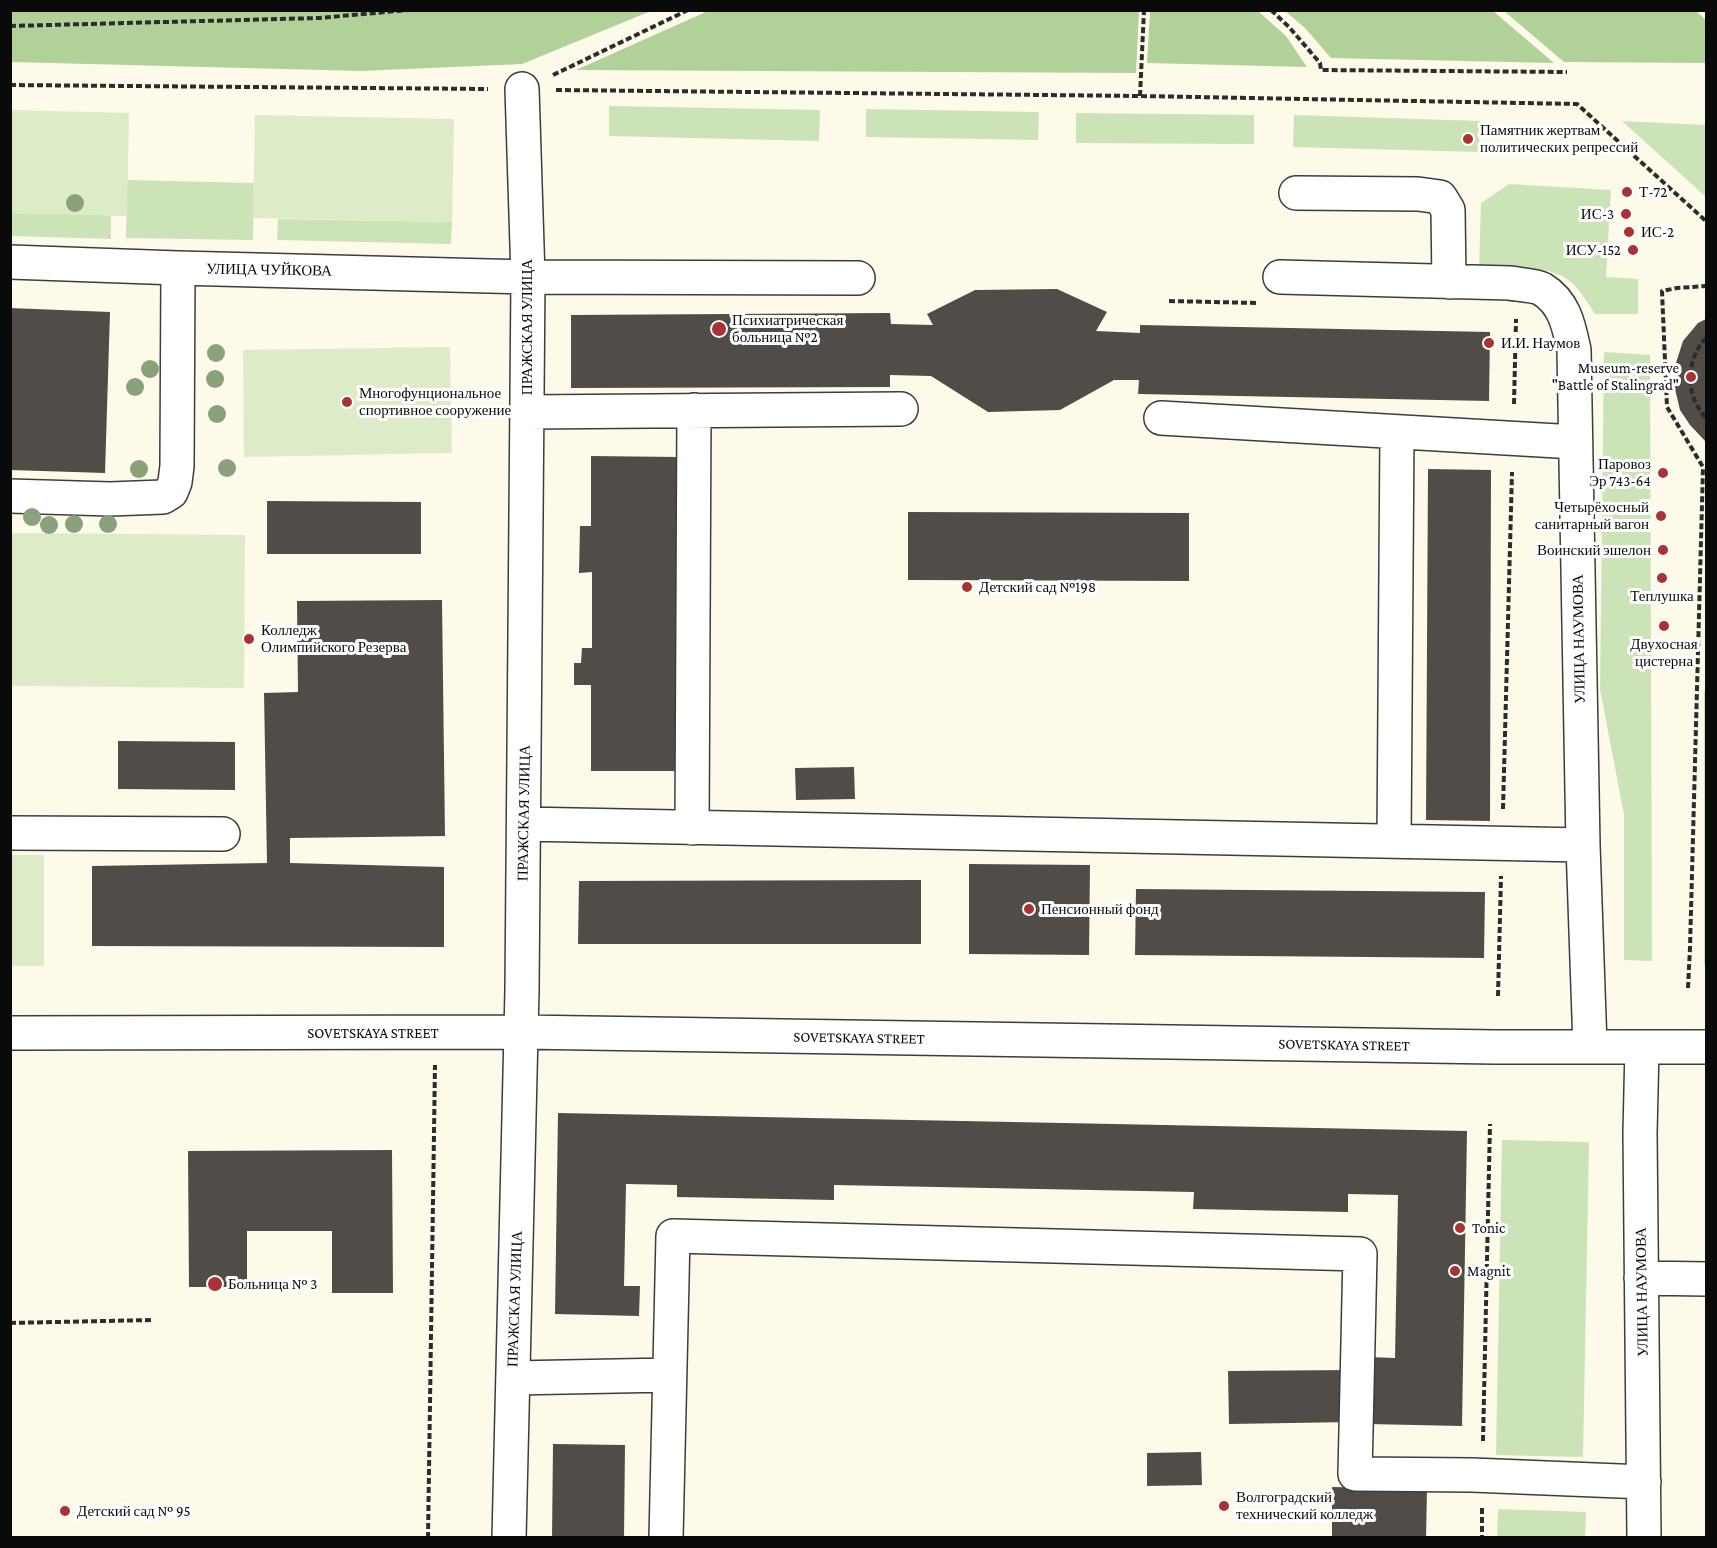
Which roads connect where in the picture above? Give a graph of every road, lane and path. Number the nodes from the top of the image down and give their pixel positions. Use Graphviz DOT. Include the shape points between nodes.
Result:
graph roads {
  1 [pos="408,10"];
  2 [pos="688,10"];
  3 [pos="1144,10"];
  4 [pos="1271,10"];
  5 [pos="10,26"];
  6 [pos="1567,72"];
  7 [pos="10,85"];
  8 [pos="522,89"];
  9 [pos="1140,96"];
  10 [pos="1296,193"];
  11 [pos="1707,221"];
  12 [pos="10,262"];
  13 [pos="178,268"];
  14 [pos="528,277"];
  15 [pos="1280,277"];
  16 [pos="858,278"];
  17 [pos="1449,282"];
  18 [pos="1707,286"];
  19 [pos="1516,318"];
  20 [pos="1707,338"];
  21 [pos="901,409"];
  22 [pos="694,410"];
  23 [pos="527,412"];
  24 [pos="1161,418"];
  25 [pos="1707,418"];
  26 [pos="1397,432"];
  27 [pos="1513,438"];
  28 [pos="1575,442"];
  29 [pos="10,496"];
  30 [pos="524,824"];
  31 [pos="692,828"];
  32 [pos="10,833"];
  33 [pos="223,834"];
  34 [pos="1394,841"];
  35 [pos="1502,843"];
  36 [pos="1582,845"];
  37 [pos="1688,988"];
  38 [pos="1498,996"];
  39 [pos="522,1032"];
  40 [pos="10,1033"];
  41 [pos="1590,1046"];
  42 [pos="1642,1047"];
  43 [pos="1707,1047"];
  44 [pos="435,1064"];
  45 [pos="1490,1124"];
  46 [pos="1641,1278"];
  47 [pos="1707,1279"];
  48 [pos="153,1320"];
  49 [pos="10,1323"];
  50 [pos="669,1375"];
  51 [pos="513,1378"];
  52 [pos="1482,1476"];
  53 [pos="1644,1482"];
  54 [pos="428,1538"];
  55 [pos="509,1538"];
  56 [pos="666,1538"];
  57 [pos="1482,1538"];
  58 [pos="1644,1538"];
  1 -- 5 [label="path" via="319,18"];
  2 -- 8 [label="path"];
  3 -- 9 [label="path"];
  4 -- 6 [label="path" via="1320,63 1321,70"];
  7 -- 8 [label="path"];
  8 -- 9 [label="path"];
  8 -- 14 [label="street, ПРАЖСКАЯ УЛИЦА"];
  9 -- 11 [label="path" via="1577,104"];
  10 -- 17 [label="street" via="1440,197 1448,210"];
  12 -- 13 [label="street, УЛИЦА ЧУЙКОВА"];
  13 -- 14 [label="street, УЛИЦА ЧУЙКОВА"];
  13 -- 29 [label="street" via="177,466 171,492 163,496 110,499"];
  14 -- 16 [label="street, УЛИЦА ЧУЙКОВА"];
  14 -- 23 [label="street, ПРАЖСКАЯ УЛИЦА"];
  15 -- 17 [label="street, УЛИЦА НАУМОВА"];
  17 -- 28 [label="street, УЛИЦА НАУМОВА" via="1541,288 1556,301 1568,320 1574,350"];
  18 -- 37 [label="path" via="1662,291 1667,407 1703,467"];
  19 -- 27 [label="path"];
  20 -- 25 [label="path" via="1691,364 1690,383 1698,409"];
  21 -- 22 [label="street"];
  22 -- 23 [label="street"];
  22 -- 31 [label="street"];
  23 -- 30 [label="street, ПРАЖСКАЯ УЛИЦА"];
  24 -- 26 [label="street"];
  26 -- 27 [label="street"];
  26 -- 34 [label="street"];
  27 -- 28 [label="street"];
  27 -- 35 [label="path"];
  28 -- 36 [label="street, УЛИЦА НАУМОВА"];
  30 -- 31 [label="street"];
  30 -- 39 [label="street, ПРАЖСКАЯ УЛИЦА"];
  31 -- 34 [label="street"];
  32 -- 33 [label="street"];
  34 -- 35 [label="street"];
  35 -- 36 [label="street"];
  35 -- 38 [label="path"];
  36 -- 41 [label="street, УЛИЦА НАУМОВА"];
  39 -- 40 [label="street, SOVETSKAYA STREET"];
  39 -- 41 [label="street, SOVETSKAYA STREET"];
  39 -- 51 [label="street, ПРАЖСКАЯ УЛИЦА"];
  41 -- 42 [label="street, SOVETSKAYA STREET"];
  42 -- 43 [label="street, SOVETSKAYA STREET"];
  42 -- 46 [label="street, УЛИЦА НАУМОВА"];
  44 -- 54 [label="path"];
  45 -- 52 [label="path"];
  46 -- 47 [label="street"];
  46 -- 53 [label="street, УЛИЦА НАУМОВА"];
  48 -- 49 [label="path"];
  50 -- 51 [label="street"];
  50 -- 52 [label="street" via="673,1236 1360,1254 1355,1474"];
  50 -- 56 [label="street"];
  51 -- 55 [label="street, ПРАЖСКАЯ УЛИЦА"];
  52 -- 53 [label="street"];
  52 -- 57 [label="path"];
  53 -- 58 [label="street, УЛИЦА НАУМОВА"];
}
